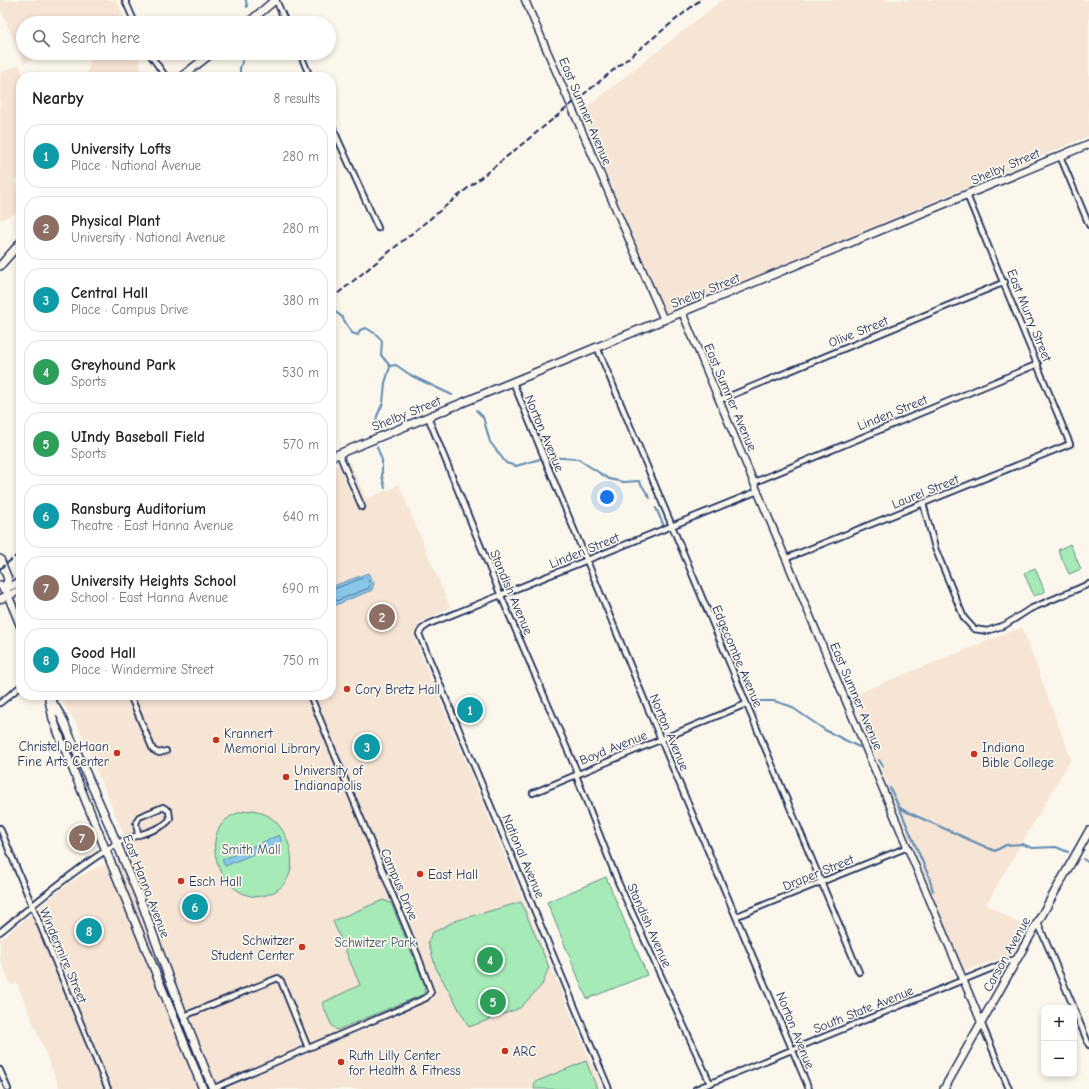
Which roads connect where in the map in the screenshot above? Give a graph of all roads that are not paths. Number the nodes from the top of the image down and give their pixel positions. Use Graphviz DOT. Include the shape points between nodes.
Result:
graph roads {
  1 [pos="125,0"];
  2 [pos="275,0"];
  3 [pos="526,0"];
  4 [pos="132,16"];
  5 [pos="256,16"];
  6 [pos="283,16"];
  7 [pos="154,60"];
  8 [pos="203,60"];
  9 [pos="303,60"];
  10 [pos="162,72"];
  11 [pos="187,72"];
  12 [pos="308,72"];
  13 [pos="336,135"];
  14 [pos="1089,144"];
  15 [pos="1060,156"];
  16 [pos="967,195"];
  17 [pos="1089,225"];
  18 [pos="378,228"];
  19 [pos="16,248"];
  20 [pos="0,266"];
  21 [pos="1005,282"];
  22 [pos="682,312"];
  23 [pos="664,320"];
  24 [pos="597,347"];
  25 [pos="1038,364"];
  26 [pos="513,382"];
  27 [pos="720,400"];
  28 [pos="428,417"];
  29 [pos="1070,444"];
  30 [pos="339,454"];
  31 [pos="336,455"];
  32 [pos="755,482"];
  33 [pos="758,491"];
  34 [pos="923,503"];
  35 [pos="362,507"];
  36 [pos="672,526"];
  37 [pos="787,558"];
  38 [pos="0,559"];
  39 [pos="587,561"];
  40 [pos="16,584"];
  41 [pos="1089,584"];
  42 [pos="2,588"];
  43 [pos="16,592"];
  44 [pos="8,596"];
  45 [pos="501,596"];
  46 [pos="0,599"];
  47 [pos="16,615"];
  48 [pos="420,631"];
  49 [pos="16,690"];
  50 [pos="49,700"];
  51 [pos="50,700"];
  52 [pos="132,700"];
  53 [pos="312,700"];
  54 [pos="0,703"];
  55 [pos="746,704"];
  56 [pos="661,740"];
  57 [pos="166,751"];
  58 [pos="577,774"];
  59 [pos="533,793"];
  60 [pos="0,828"];
  61 [pos="1089,831"];
  62 [pos="138,834"];
  63 [pos="112,847"];
  64 [pos="908,847"];
  65 [pos="821,883"];
  66 [pos="32,906"];
  67 [pos="737,916"];
  68 [pos="1038,923"];
  69 [pos="0,932"];
  70 [pos="1017,958"];
  71 [pos="859,972"];
  72 [pos="963,980"];
  73 [pos="1073,1005"];
  74 [pos="1077,1015"];
  75 [pos="184,1016"];
  76 [pos="982,1022"];
  77 [pos="1089,1027"];
  78 [pos="1083,1030"];
  79 [pos="1089,1045"];
  80 [pos="308,1048"];
  81 [pos="793,1049"];
  82 [pos="0,1070"];
  83 [pos="710,1083"];
  84 [pos="8,1089"];
  85 [pos="108,1089"];
  86 [pos="203,1089"];
  87 [pos="213,1089"];
  88 [pos="609,1089"];
  89 [pos="696,1089"];
  90 [pos="809,1089"];
  91 [pos="944,1089"];
  92 [pos="1009,1089"];
  1 -- 4 [label="street"];
  2 -- 5 [label="main road"];
  2 -- 6 [label="street"];
  3 -- 23 [label="street, East Sumner Avenue"];
  7 -- 10 [label="street"];
  8 -- 11 [label="main road"];
  9 -- 12 [label="street"];
  13 -- 18 [label="street"];
  14 -- 15 [label="main road, Shelby Street"];
  15 -- 16 [label="main road, Shelby Street"];
  15 -- 17 [label="street"];
  16 -- 21 [label="street, East Murry Street"];
  16 -- 22 [label="main road, Shelby Street"];
  19 -- 20 [label="main road"];
  21 -- 25 [label="street, East Murry Street"];
  21 -- 27 [label="street, Olive Street"];
  22 -- 23 [label="main road, Shelby Street"];
  22 -- 27 [label="street, East Sumner Avenue"];
  23 -- 24 [label="main road, Shelby Street"];
  24 -- 26 [label="main road, Shelby Street"];
  24 -- 36 [label="street, Edgecombe Avenue"];
  25 -- 29 [label="street, East Murry Street"];
  25 -- 32 [label="street, Linden Street"];
  26 -- 28 [label="main road, Shelby Street"];
  26 -- 39 [label="street, Norton Avenue"];
  27 -- 32 [label="street, East Sumner Avenue"];
  28 -- 30 [label="main road, Shelby Street"];
  28 -- 45 [label="street, Standish Avenue"];
  29 -- 34 [label="street, Laurel Street"];
  30 -- 31 [label="main road, Shelby Street"];
  30 -- 35 [label="street"];
  32 -- 33 [label="street, East Sumner Avenue"];
  33 -- 36 [label="street, Linden Street"];
  33 -- 37 [label="street, East Sumner Avenue"];
  34 -- 37 [label="street, Laurel Street"];
  34 -- 41 [label="street" via="934,545 964,618 970,626 980,631 992,630 1014,621 1035,607"];
  36 -- 39 [label="street, Linden Street"];
  36 -- 55 [label="street, Edgecombe Avenue"];
  37 -- 64 [label="street, East Sumner Avenue"];
  38 -- 42 [label="main road" via="8,579"];
  39 -- 45 [label="street, Linden Street"];
  39 -- 56 [label="street, Norton Avenue"];
  40 -- 42 [label="main road"];
  42 -- 44 [label="main road"];
  43 -- 44 [label="main road"];
  44 -- 46 [label="main road"];
  44 -- 47 [label="main road"];
  45 -- 48 [label="street, Linden Street" via="429,624"];
  45 -- 58 [label="street, Standish Avenue"];
  48 -- 88 [label="street, National Avenue" via="420,642"];
  49 -- 54 [label="street"];
  50 -- 63 [label="main road, East Hanna Avenue" via="58,733"];
  51 -- 63 [label="main road, East Hanna Avenue" via="60,716"];
  52 -- 57 [label="street" via="153,750 159,753"];
  53 -- 80 [label="street, Campus Drive" via="431,992 426,998"];
  55 -- 56 [label="street, Boyd Avenue"];
  55 -- 65 [label="street, Edgecombe Avenue"];
  56 -- 58 [label="street, Boyd Avenue"];
  56 -- 67 [label="street, Norton Avenue"];
  58 -- 59 [label="street, Boyd Avenue"];
  58 -- 83 [label="street, Standish Avenue" via="618,882"];
  60 -- 66 [label="street, Windermire Street"];
  61 -- 68 [label="main road, Carson Avenue"];
  62 -- 62 [label="street" via="168,822 171,817 170,811 163,807 140,816 136,822"];
  62 -- 63 [label="street"];
  63 -- 66 [label="street"];
  63 -- 75 [label="main road, East Hanna Avenue" via="143,906"];
  63 -- 86 [label="main road, East Hanna Avenue"];
  64 -- 65 [label="street, Draper Street"];
  64 -- 72 [label="street, East Sumner Avenue"];
  65 -- 67 [label="street, Draper Street"];
  65 -- 71 [label="street, Edgecombe Avenue"];
  66 -- 69 [label="street"];
  66 -- 85 [label="street, Windermire Street"];
  67 -- 81 [label="street, Norton Avenue"];
  68 -- 70 [label="main road, Carson Avenue"];
  68 -- 73 [label="street"];
  70 -- 72 [label="street, South State Avenue"];
  70 -- 76 [label="main road, Carson Avenue"];
  72 -- 76 [label="street, East Sumner Avenue"];
  72 -- 81 [label="street, South State Avenue"];
  74 -- 78 [label="street"];
  75 -- 80 [label="street" via="278,978"];
  75 -- 87 [label="main road, East Hanna Avenue"];
  76 -- 91 [label="main road, Carson Avenue"];
  76 -- 92 [label="street, East Sumner Avenue"];
  77 -- 78 [label="street"];
  78 -- 79 [label="street"];
  80 -- 87 [label="street, Campus Drive"];
  81 -- 83 [label="street, South State Avenue"];
  81 -- 90 [label="street, Norton Avenue"];
  82 -- 84 [label="street"];
  83 -- 89 [label="street, South State Avenue"];
}
